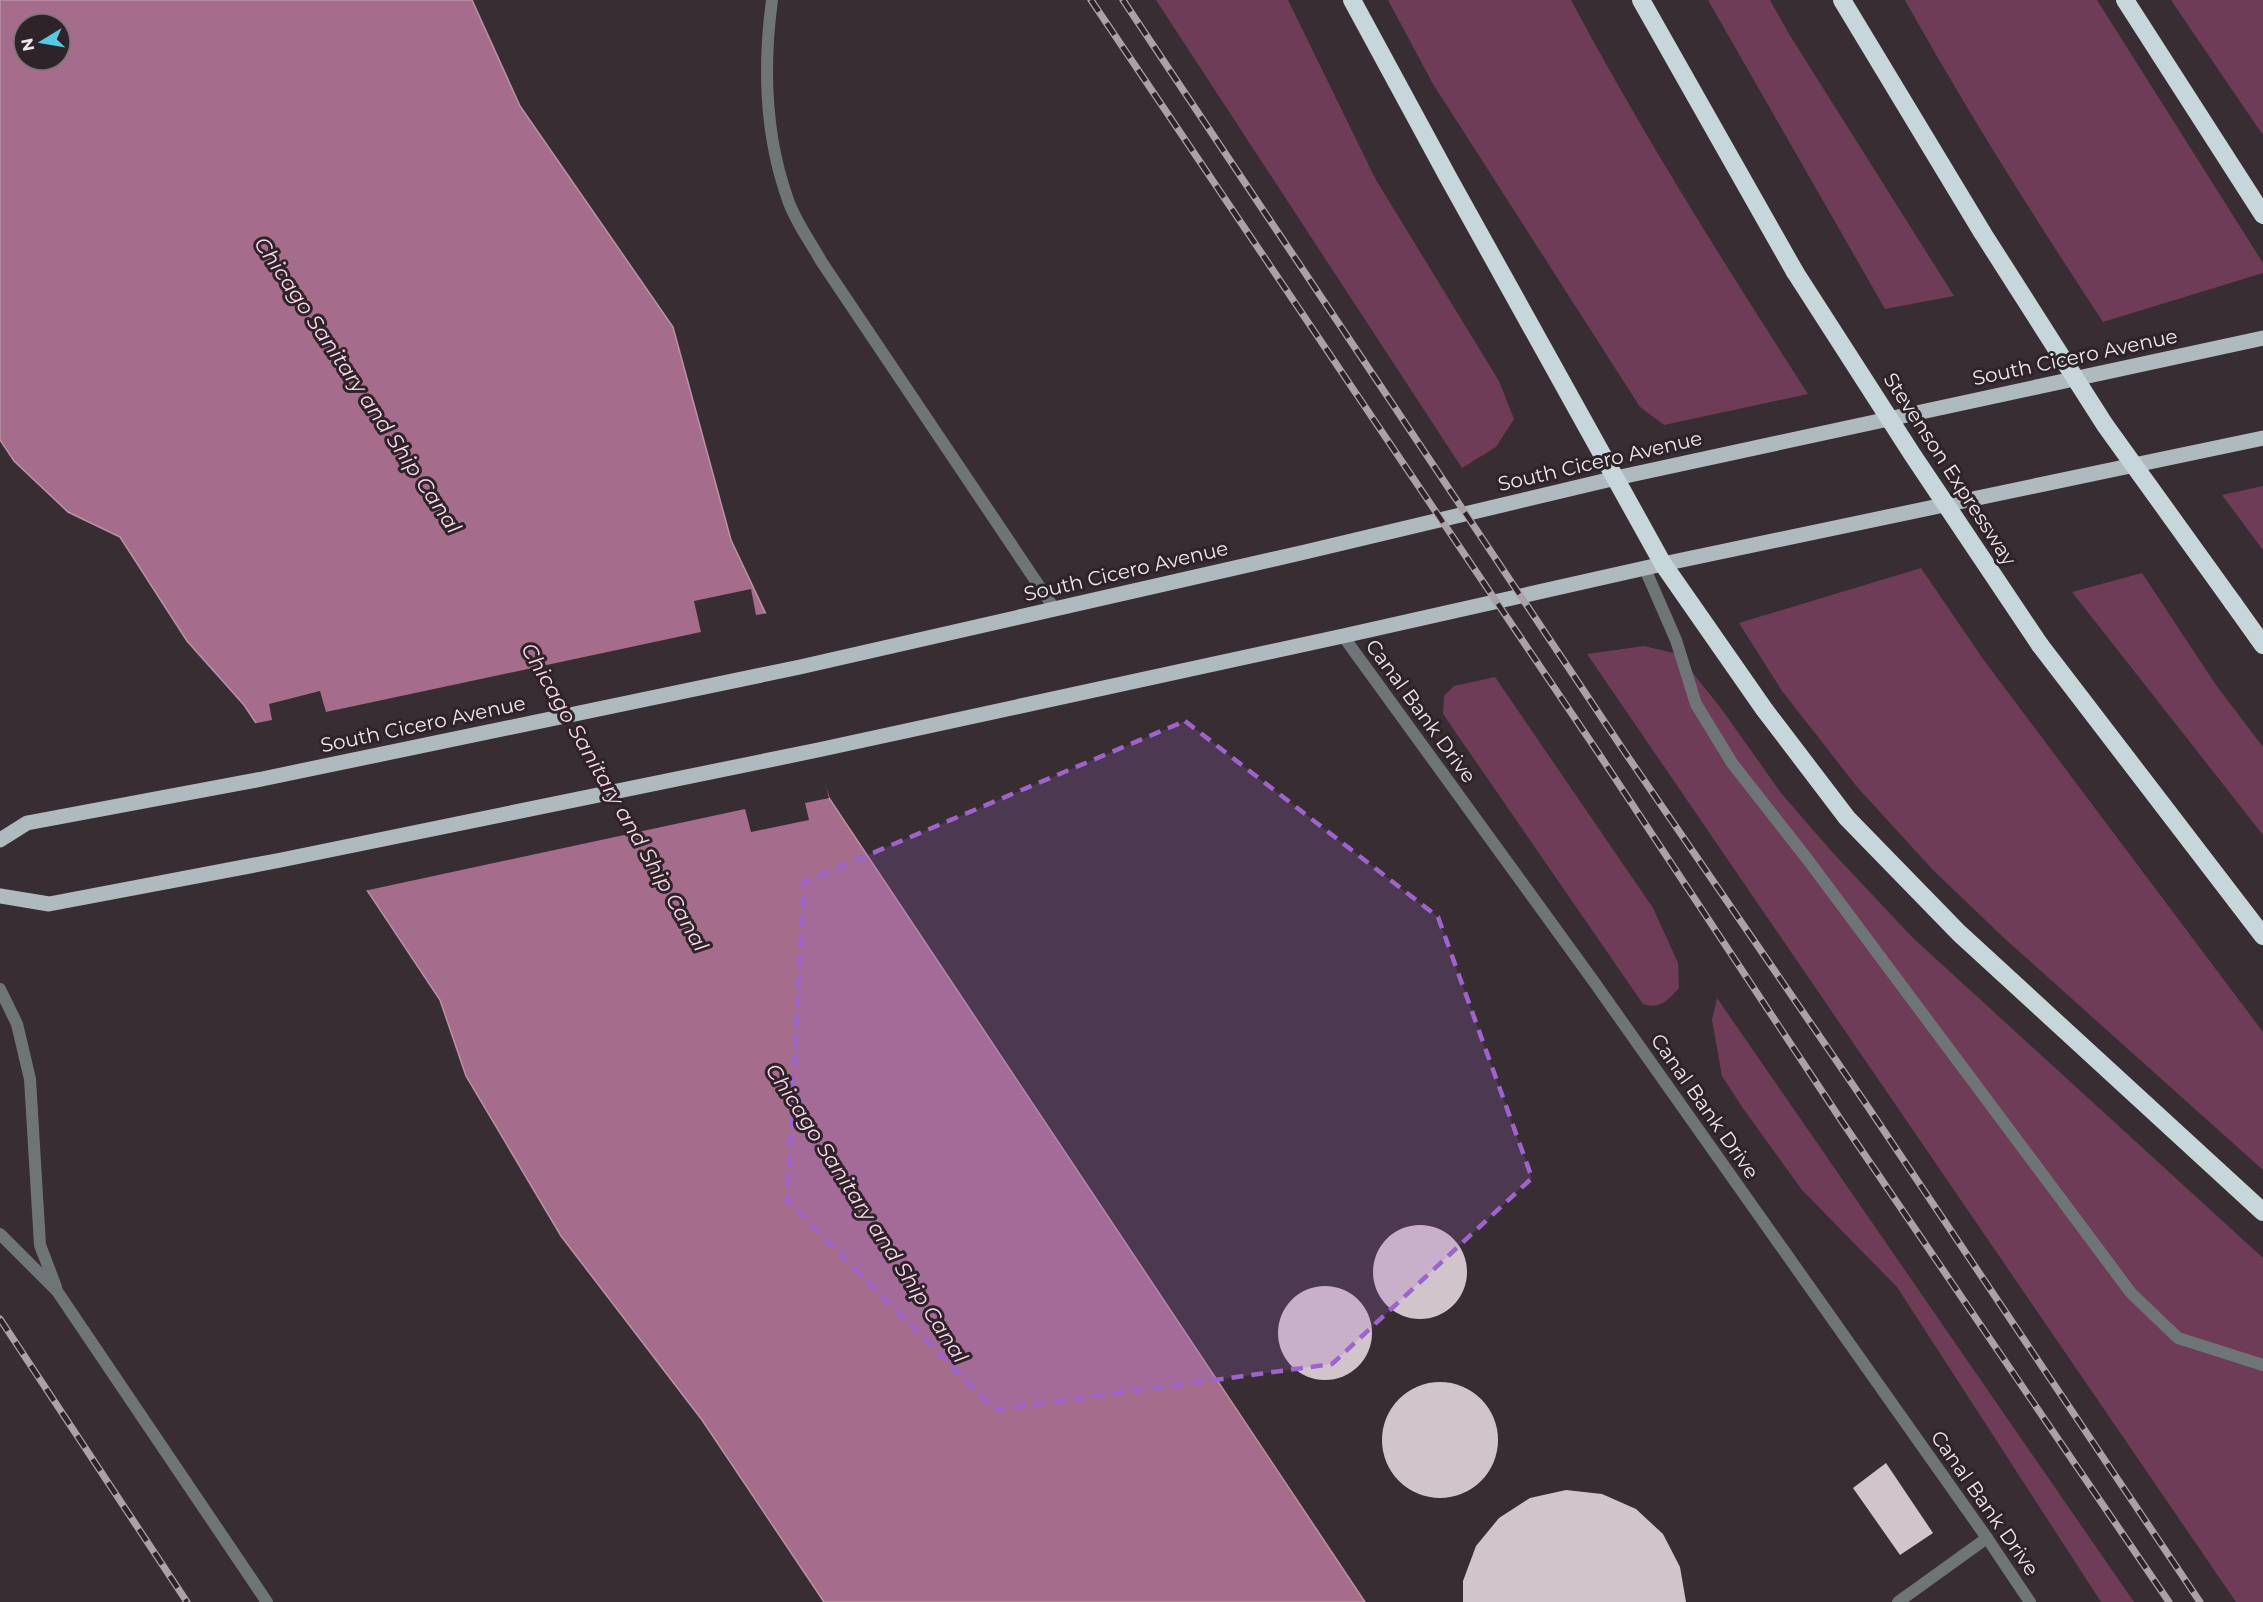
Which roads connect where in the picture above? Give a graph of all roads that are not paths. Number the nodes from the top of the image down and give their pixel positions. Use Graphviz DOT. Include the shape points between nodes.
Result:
graph roads {
  1 [pos="772,0"];
  2 [pos="1352,0"];
  3 [pos="1641,0"];
  4 [pos="1842,0"];
  5 [pos="2125,0"];
  6 [pos="2263,215"];
  7 [pos="2263,338"];
  8 [pos="2263,438"];
  9 [pos="1616,478"];
  10 [pos="1663,564"];
  11 [pos="1645,569"];
  12 [pos="1054,608"];
  13 [pos="1343,636"];
  14 [pos="2263,645"];
  15 [pos="0,840"];
  16 [pos="0,896"];
  17 [pos="2263,936"];
  18 [pos="0,989"];
  19 [pos="2263,1212"];
  20 [pos="0,1234"];
  21 [pos="57,1291"];
  22 [pos="2263,1365"];
  23 [pos="1987,1538"];
  24 [pos="267,1602"];
  25 [pos="1898,1602"];
  26 [pos="2030,1602"];
  1 -- 12 [label="lane" via="767,90 773,148 788,202 821,261"];
  2 -- 9 [label="highway"];
  3 -- 17 [label="highway, Stevenson Expressway, bridge" via="1795,272 1912,454 2040,645"];
  4 -- 14 [label="highway, bridge" via="1982,232 2105,425"];
  5 -- 6 [label="highway"];
  7 -- 9 [label="main road, South Cicero Avenue"];
  8 -- 10 [label="main road"];
  9 -- 10 [label="highway"];
  9 -- 12 [label="main road, South Cicero Avenue"];
  10 -- 11 [label="main road"];
  10 -- 19 [label="highway" via="1764,709 1847,818 1959,933"];
  11 -- 13 [label="main road"];
  11 -- 22 [label="lane" via="1676,640 1696,704 1732,763 2131,1293 2178,1338"];
  12 -- 15 [label="main road, South Cicero Avenue" via="800,667 262,779 27,823"];
  13 -- 16 [label="main road" via="818,750 281,860 49,904"];
  13 -- 23 [label="lane, Canal Bank Drive" via="1599,989"];
  18 -- 21 [label="lane" via="16,1024 30,1079 40,1245"];
  20 -- 21 [label="lane"];
  21 -- 24 [label="lane"];
  23 -- 25 [label="lane"];
  23 -- 26 [label="lane, Canal Bank Drive"];
}
